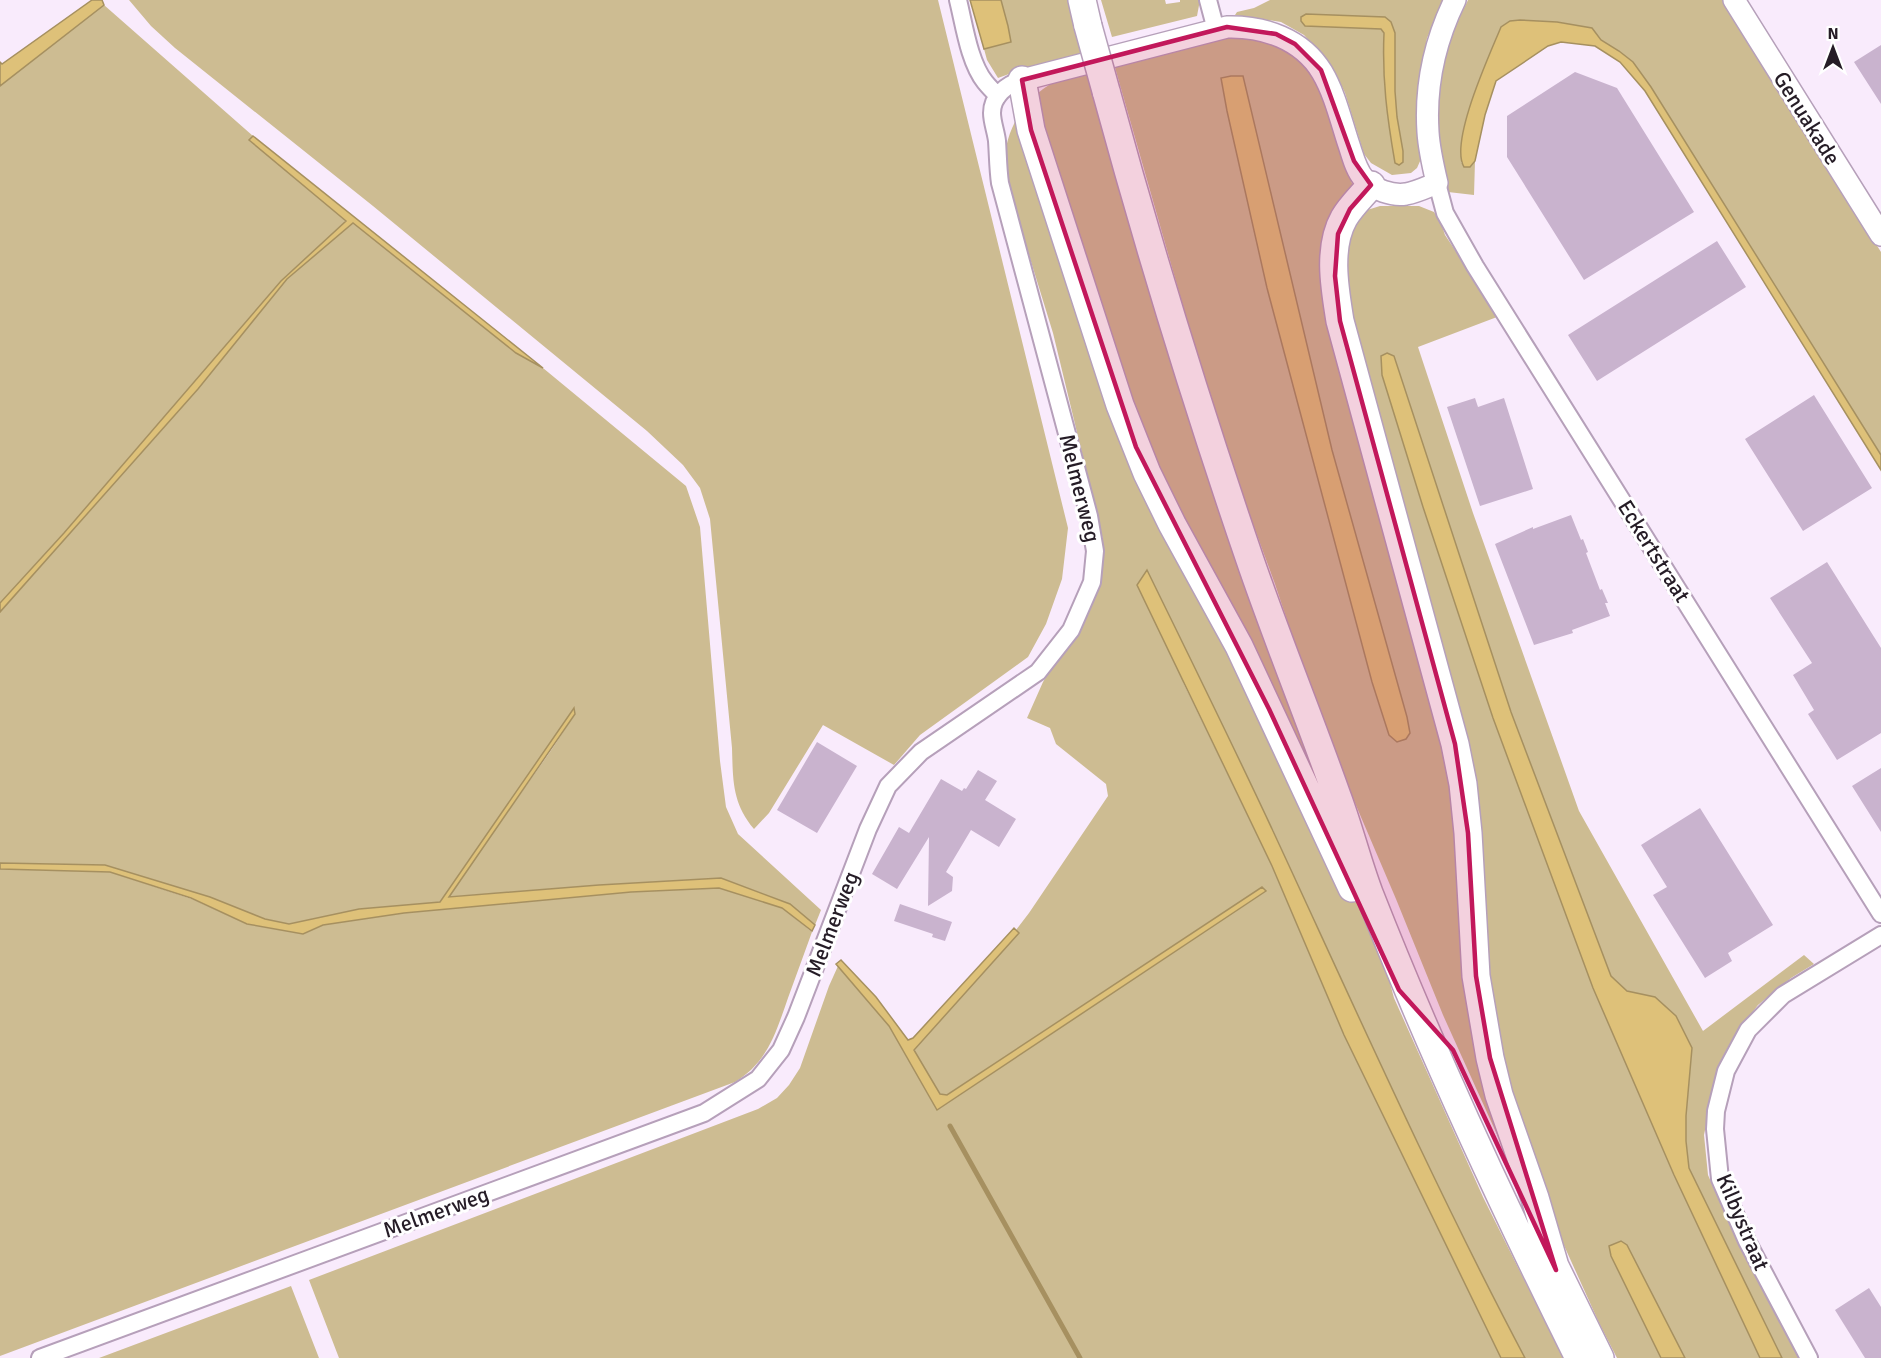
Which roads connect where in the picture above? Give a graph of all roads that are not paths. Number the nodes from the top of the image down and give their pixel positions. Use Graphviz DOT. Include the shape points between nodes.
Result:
graph roads {
  1 [pos="957,0"];
  2 [pos="1082,0"];
  3 [pos="1208,0"];
  4 [pos="1455,0"];
  5 [pos="1734,0"];
  6 [pos="1216,30"];
  7 [pos="1022,80"];
  8 [pos="998,96"];
  9 [pos="1437,183"];
  10 [pos="1371,185"];
  11 [pos="1881,235"];
  12 [pos="1339,798"];
  13 [pos="1881,914"];
  14 [pos="1881,935"];
  15 [pos="1417,1010"];
  16 [pos="1556,1270"];
  17 [pos="40,1358"];
  18 [pos="1579,1358"];
  19 [pos="1600,1358"];
  20 [pos="1809,1358"];
  1 -- 8 [label="street" via="978,69"];
  2 -- 12 [label="highway, bridge" via="1156,268 1204,423 1251,564"];
  3 -- 6 [label="street"];
  4 -- 9 [label="street" via="1432,62 1428,133"];
  5 -- 11 [label="street, Genuakade"];
  6 -- 7 [label="street"];
  6 -- 10 [label="street" via="1261,29 1305,53 1326,80 1360,174"];
  7 -- 8 [label="street" via="1011,83"];
  7 -- 15 [label="highway" via="1036,145 1136,447 1172,524 1239,646 1399,990"];
  8 -- 17 [label="street, Melmerweg" via="992,112 1000,183 1089,516 1095,551 1092,582 1071,630 1038,672 921,752 888,786 781,1050 758,1079 704,1113"];
  9 -- 10 [label="street" via="1399,194"];
  9 -- 13 [label="street, Eckertstraat" via="1445,213 1481,275"];
  10 -- 16 [label="highway" via="1350,209 1338,234 1335,276 1340,321 1455,744 1468,833 1476,976 1490,1058"];
  12 -- 15 [label="highway" via="1368,888"];
  12 -- 16 [label="highway"];
  14 -- 20 [label="street, Kilbystraat" via="1783,995 1748,1030 1726,1071 1716,1111 1720,1179 1747,1241"];
  15 -- 18 [label="highway"];
  16 -- 19 [label="highway"];
}
